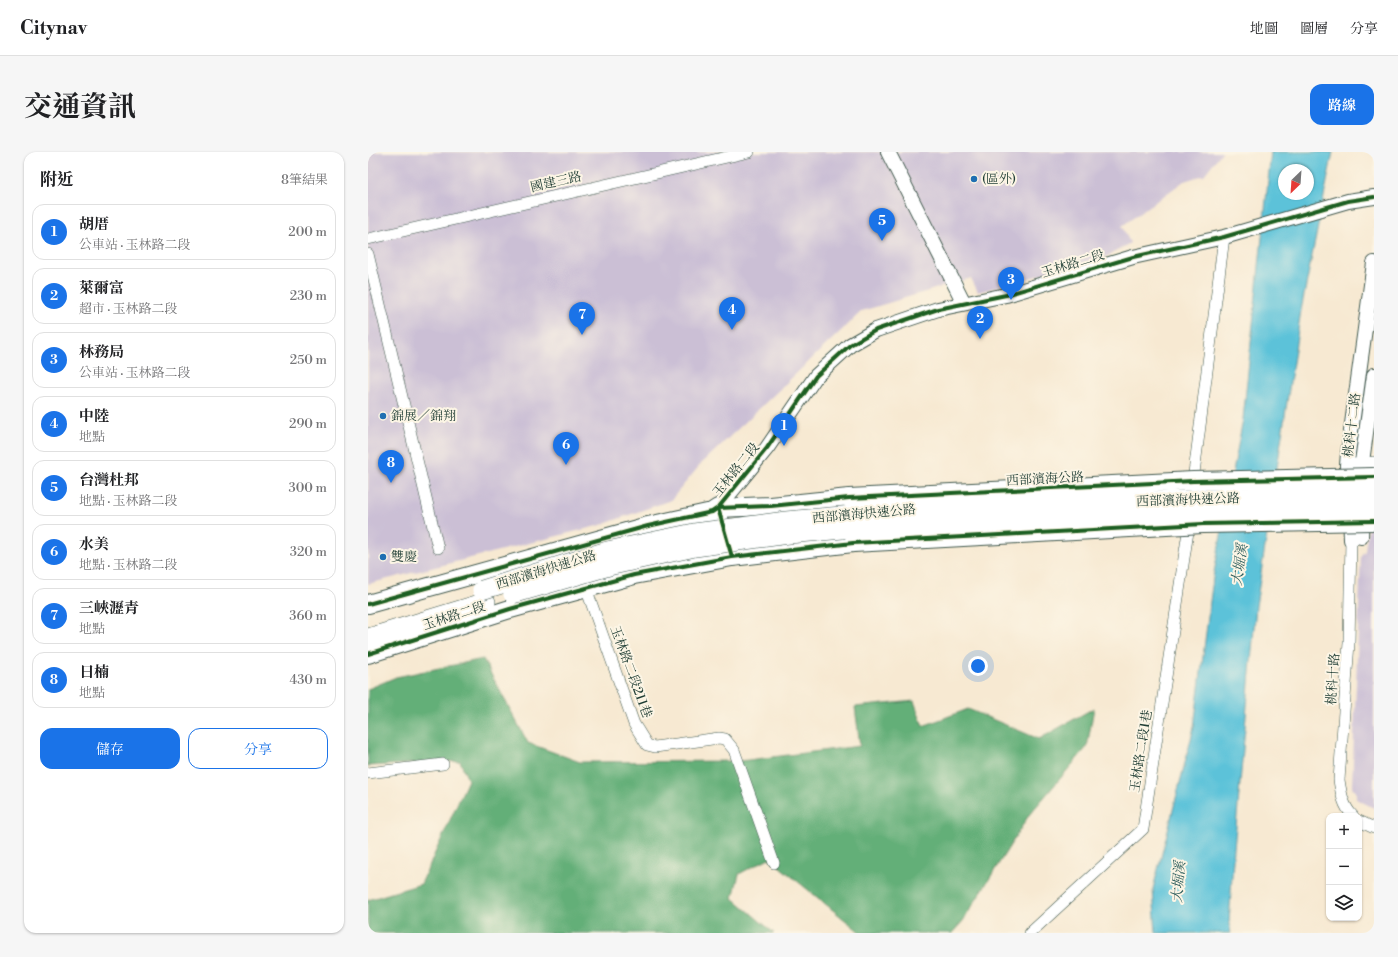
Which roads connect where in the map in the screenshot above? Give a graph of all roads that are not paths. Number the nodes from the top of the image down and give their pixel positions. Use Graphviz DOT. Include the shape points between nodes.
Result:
graph roads {
  1 [pos="749,152"];
  2 [pos="888,152"];
  3 [pos="1374,197"];
  4 [pos="1228,236"];
  5 [pos="368,239"];
  6 [pos="368,254"];
  7 [pos="1374,263"];
  8 [pos="964,303"];
  9 [pos="1374,375"];
  10 [pos="1368,462"];
  11 [pos="1347,464"];
  12 [pos="1374,477"];
  13 [pos="1193,481"];
  14 [pos="1374,493"];
  15 [pos="1374,507"];
  16 [pos="718,508"];
  17 [pos="1374,521"];
  18 [pos="1190,525"];
  19 [pos="1356,539"];
  20 [pos="438,548"];
  21 [pos="732,557"];
  22 [pos="586,588"];
  23 [pos="484,596"];
  24 [pos="368,604"];
  25 [pos="368,625"];
  26 [pos="368,638"];
  27 [pos="368,654"];
  28 [pos="443,764"];
  29 [pos="368,772"];
  30 [pos="1350,813"];
  31 [pos="1362,822"];
  32 [pos="1374,828"];
  33 [pos="774,863"];
  34 [pos="1030,933"];
  1 -- 5 [label="street, 國建三路"];
  2 -- 8 [label="street"];
  3 -- 4 [label="street, 玉林路二段" via="1348,201"];
  4 -- 8 [label="street, 玉林路二段" via="1133,257 1006,295"];
  4 -- 13 [label="street"];
  6 -- 20 [label="street"];
  7 -- 11 [label="street, 桃科十二路"];
  8 -- 16 [label="street, 玉林路二段" via="938,308 876,330 850,345 816,376 767,448"];
  9 -- 10 [label="street, 桃科十二路"];
  10 -- 11 [label="street"];
  10 -- 19 [label="street, 桃科十二路"];
  11 -- 19 [label="street, 桃科十二路"];
  12 -- 13 [label="main road, 西部濱海公路, bridge"];
  13 -- 16 [label="main road, 西部濱海公路, bridge" via="848,498 771,506"];
  14 -- 23 [label="highway, 西部濱海快速公路, bridge" via="908,510 786,521 694,533 607,551"];
  15 -- 23 [label="highway, 西部濱海快速公路, bridge" via="907,523 789,534 695,547"];
  16 -- 21 [label="street, 玉林路二段"];
  16 -- 24 [label="main road, 玉林路二段" via="712,512 648,526"];
  17 -- 18 [label="main road, bridge"];
  18 -- 21 [label="main road, bridge" via="853,543"];
  18 -- 34 [label="street, 玉林路二段1巷" via="1143,829"];
  19 -- 30 [label="street, 桃科十路" via="1339,780 1342,799"];
  21 -- 22 [label="main road, 玉林路二段" via="634,574"];
  22 -- 27 [label="main road, 玉林路二段"];
  22 -- 33 [label="street, 玉林路二段211巷" via="634,724 647,745 655,747 725,739 734,750"];
  23 -- 25 [label="highway, 西部濱海快速公路"];
  23 -- 26 [label="highway, 西部濱海快速公路"];
  28 -- 29 [label="street"];
  31 -- 32 [label="street"];
}
